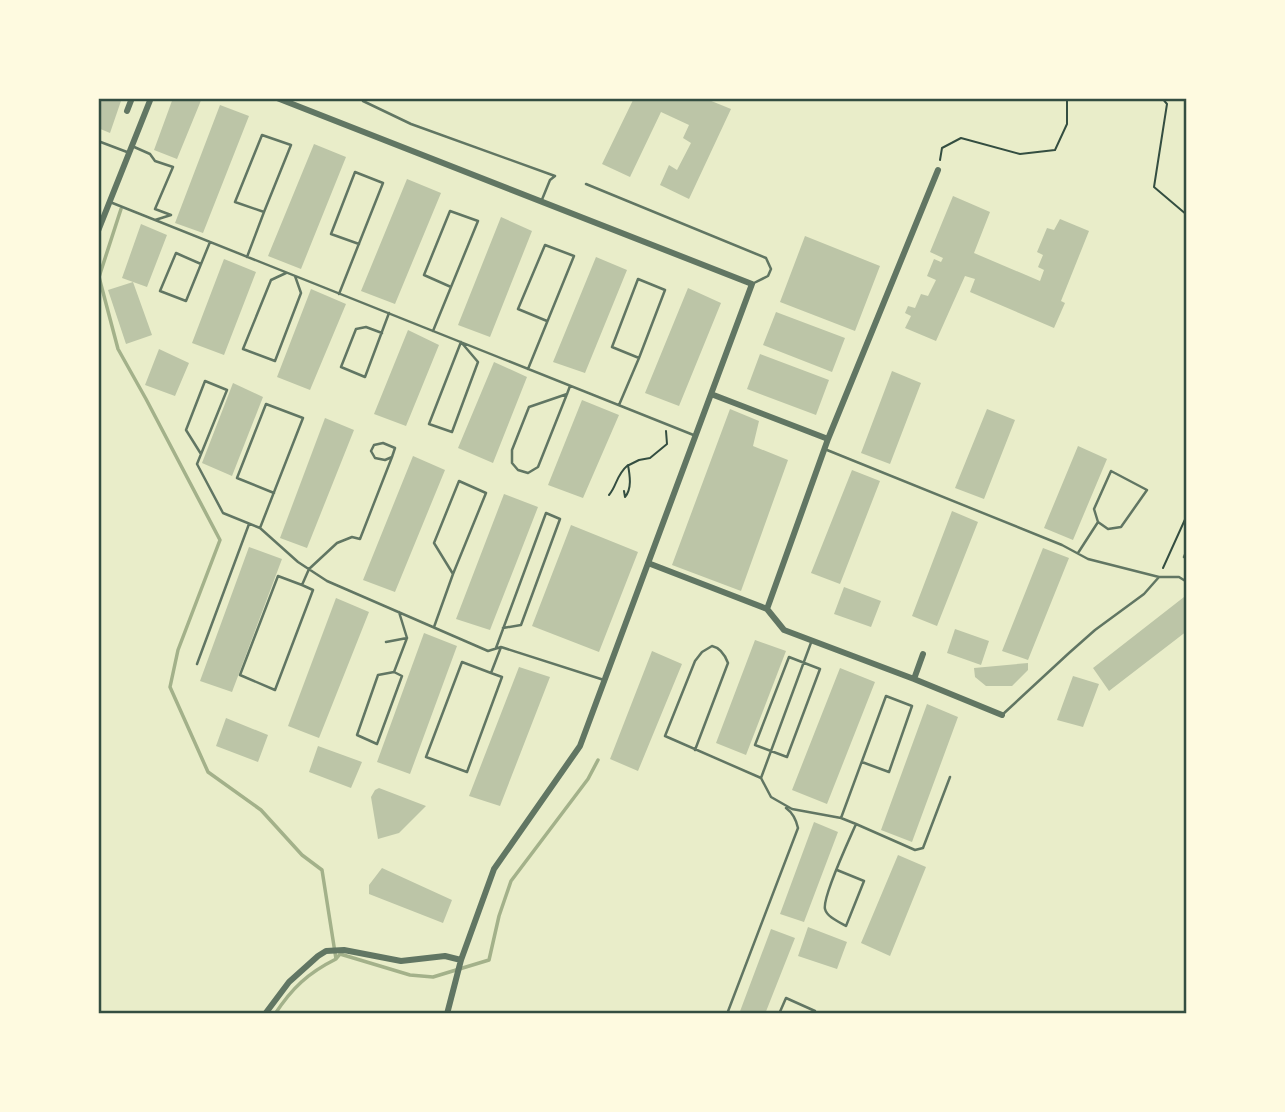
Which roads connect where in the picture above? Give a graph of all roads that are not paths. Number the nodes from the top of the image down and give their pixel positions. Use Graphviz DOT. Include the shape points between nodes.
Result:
graph roads {
  1 [pos="132,98"];
  2 [pos="151,98"];
  3 [pos="277,98"];
  4 [pos="363,101"];
  5 [pos="127,111"];
  6 [pos="98,141"];
  7 [pos="131,150"];
  8 [pos="938,170"];
  9 [pos="586,184"];
  10 [pos="110,202"];
  11 [pos="541,202"];
  12 [pos="264,212"];
  13 [pos="155,220"];
  14 [pos="98,231"];
  15 [pos="210,242"];
  16 [pos="359,244"];
  17 [pos="247,257"];
  18 [pos="201,264"];
  19 [pos="286,273"];
  20 [pos="295,276"];
  21 [pos="752,284"];
  22 [pos="451,287"];
  23 [pos="339,294"];
  24 [pos="389,313"];
  25 [pos="547,321"];
  26 [pos="433,331"];
  27 [pos="382,333"];
  28 [pos="461,342"];
  29 [pos="639,358"];
  30 [pos="528,369"];
  31 [pos="570,386"];
  32 [pos="567,394"];
  33 [pos="711,394"];
  34 [pos="619,405"];
  35 [pos="696,436"];
  36 [pos="828,439"];
  37 [pos="824,449"];
  38 [pos="201,454"];
  39 [pos="392,457"];
  40 [pos="274,493"];
  41 [pos="1098,522"];
  42 [pos="249,524"];
  43 [pos="260,528"];
  44 [pos="1187,550"];
  45 [pos="1078,553"];
  46 [pos="1187,558"];
  47 [pos="648,563"];
  48 [pos="309,569"];
  49 [pos="453,574"];
  50 [pos="1160,577"];
  51 [pos="1187,582"];
  52 [pos="302,585"];
  53 [pos="767,609"];
  54 [pos="399,612"];
  55 [pos="434,627"];
  56 [pos="503,628"];
  57 [pos="407,638"];
  58 [pos="813,640"];
  59 [pos="386,642"];
  60 [pos="501,647"];
  61 [pos="496,648"];
  62 [pos="923,654"];
  63 [pos="804,663"];
  64 [pos="197,664"];
  65 [pos="394,672"];
  66 [pos="491,673"];
  67 [pos="914,679"];
  68 [pos="604,680"];
  69 [pos="1002,715"];
  70 [pos="695,750"];
  71 [pos="771,751"];
  72 [pos="862,762"];
  73 [pos="950,777"];
  74 [pos="761,778"];
  75 [pos="780,803"];
  76 [pos="841,818"];
  77 [pos="856,824"];
  78 [pos="837,870"];
  79 [pos="461,962"];
  80 [pos="265,1014"];
  81 [pos="447,1014"];
  82 [pos="727,1014"];
  83 [pos="779,1014"];
  84 [pos="814,1014"];
  1 -- 5 [label="street"];
  2 -- 7 [label="street"];
  3 -- 11 [label="street"];
  4 -- 11 [label="lane" via="411,124 555,176"];
  6 -- 7 [label="lane"];
  7 -- 10 [label="street"];
  7 -- 13 [label="lane" via="150,153 155,161 173,167 155,209 171,215"];
  8 -- 36 [label="street"];
  9 -- 21 [label="lane" via="766,258 771,269 768,276"];
  10 -- 13 [label="lane"];
  10 -- 14 [label="street"];
  11 -- 21 [label="street"];
  12 -- 12 [label="lane" via="235,202 262,135 290,145"];
  12 -- 17 [label="lane"];
  13 -- 15 [label="lane"];
  15 -- 17 [label="lane"];
  15 -- 18 [label="lane"];
  16 -- 16 [label="lane" via="383,183 355,172 331,234"];
  16 -- 23 [label="lane"];
  17 -- 19 [label="lane"];
  18 -- 18 [label="lane" via="186,301 160,291 176,253"];
  19 -- 20 [label="lane"];
  19 -- 20 [label="lane" via="271,280 243,349 275,361 301,293"];
  20 -- 23 [label="lane"];
  21 -- 33 [label="street"];
  22 -- 22 [label="lane" via="478,221 450,211 424,275"];
  22 -- 26 [label="lane"];
  23 -- 24 [label="lane"];
  24 -- 26 [label="lane"];
  24 -- 27 [label="lane"];
  25 -- 25 [label="lane" via="574,256 545,245 518,309"];
  25 -- 30 [label="lane"];
  26 -- 28 [label="lane"];
  27 -- 27 [label="lane" via="365,377 341,367 356,329"];
  28 -- 28 [label="lane" via="429,424 452,432 478,362"];
  28 -- 30 [label="lane"];
  29 -- 29 [label="lane" via="611,347 638,279 665,290"];
  29 -- 34 [label="lane"];
  30 -- 31 [label="lane"];
  31 -- 32 [label="lane"];
  31 -- 34 [label="lane"];
  32 -- 32 [label="lane" via="538,467 528,473 518,470 512,463 512,450 529,407"];
  33 -- 35 [label="street"];
  33 -- 36 [label="street"];
  34 -- 35 [label="lane"];
  35 -- 47 [label="street"];
  36 -- 37 [label="street"];
  37 -- 45 [label="lane"];
  37 -- 53 [label="street"];
  38 -- 38 [label="lane" via="227,390 205,381 186,430"];
  38 -- 42 [label="lane" via="197,464 223,513"];
  39 -- 39 [label="lane" via="385,460 371,451 383,443 395,449"];
  39 -- 48 [label="lane" via="360,540 352,537 337,543"];
  40 -- 40 [label="lane" via="237,478 265,404 303,418"];
  40 -- 43 [label="lane"];
  41 -- 41 [label="lane" via="1094,509 1111,471 1147,490 1121,527 1108,529"];
  41 -- 45 [label="lane"];
  42 -- 43 [label="lane"];
  42 -- 64 [label="lane"];
  43 -- 48 [label="lane"];
  44 -- 46 [label="lane"];
  45 -- 50 [label="lane"];
  47 -- 53 [label="street"];
  47 -- 68 [label="street"];
  48 -- 52 [label="lane"];
  48 -- 54 [label="lane"];
  49 -- 49 [label="lane" via="434,543 459,481 486,493"];
  49 -- 55 [label="lane"];
  50 -- 51 [label="lane"];
  50 -- 69 [label="lane"];
  52 -- 52 [label="lane" via="278,576 240,675 275,690 313,590"];
  53 -- 58 [label="street" via="784,630"];
  54 -- 55 [label="lane"];
  54 -- 57 [label="lane"];
  55 -- 61 [label="lane" via="488,650"];
  56 -- 56 [label="lane" via="545,513 560,519 521,625"];
  56 -- 61 [label="lane"];
  57 -- 59 [label="lane"];
  57 -- 65 [label="lane"];
  58 -- 63 [label="lane"];
  58 -- 67 [label="street"];
  60 -- 61 [label="lane"];
  60 -- 66 [label="lane"];
  60 -- 68 [label="lane"];
  62 -- 67 [label="street"];
  63 -- 71 [label="lane"];
  63 -- 71 [label="lane" via="789,657 755,745"];
  63 -- 71 [label="lane" via="820,669 816,682 787,757"];
  65 -- 65 [label="lane" via="378,675 357,735 377,744 402,676"];
  66 -- 66 [label="lane" via="461,662 425,757 467,772 502,677"];
  67 -- 69 [label="street"];
  68 -- 79 [label="street" via="580,746 494,869"];
  70 -- 70 [label="lane" via="665,736 695,661 702,652 718,647 728,663"];
  70 -- 74 [label="lane"];
  71 -- 74 [label="lane"];
  72 -- 72 [label="lane" via="886,696 912,706 889,772"];
  72 -- 76 [label="lane"];
  73 -- 77 [label="lane" via="923,848 915,850"];
  74 -- 75 [label="lane" via="771,797"];
  75 -- 76 [label="lane"];
  75 -- 82 [label="lane" via="792,813 798,828"];
  76 -- 77 [label="lane"];
  77 -- 78 [label="lane"];
  78 -- 78 [label="lane" via="825,910 846,926 864,881"];
  79 -- 80 [label="street" via="444,956 401,961 330,951 289,982"];
  79 -- 81 [label="street"];
  83 -- 84 [label="lane" via="786,998 816,1011"];
}
